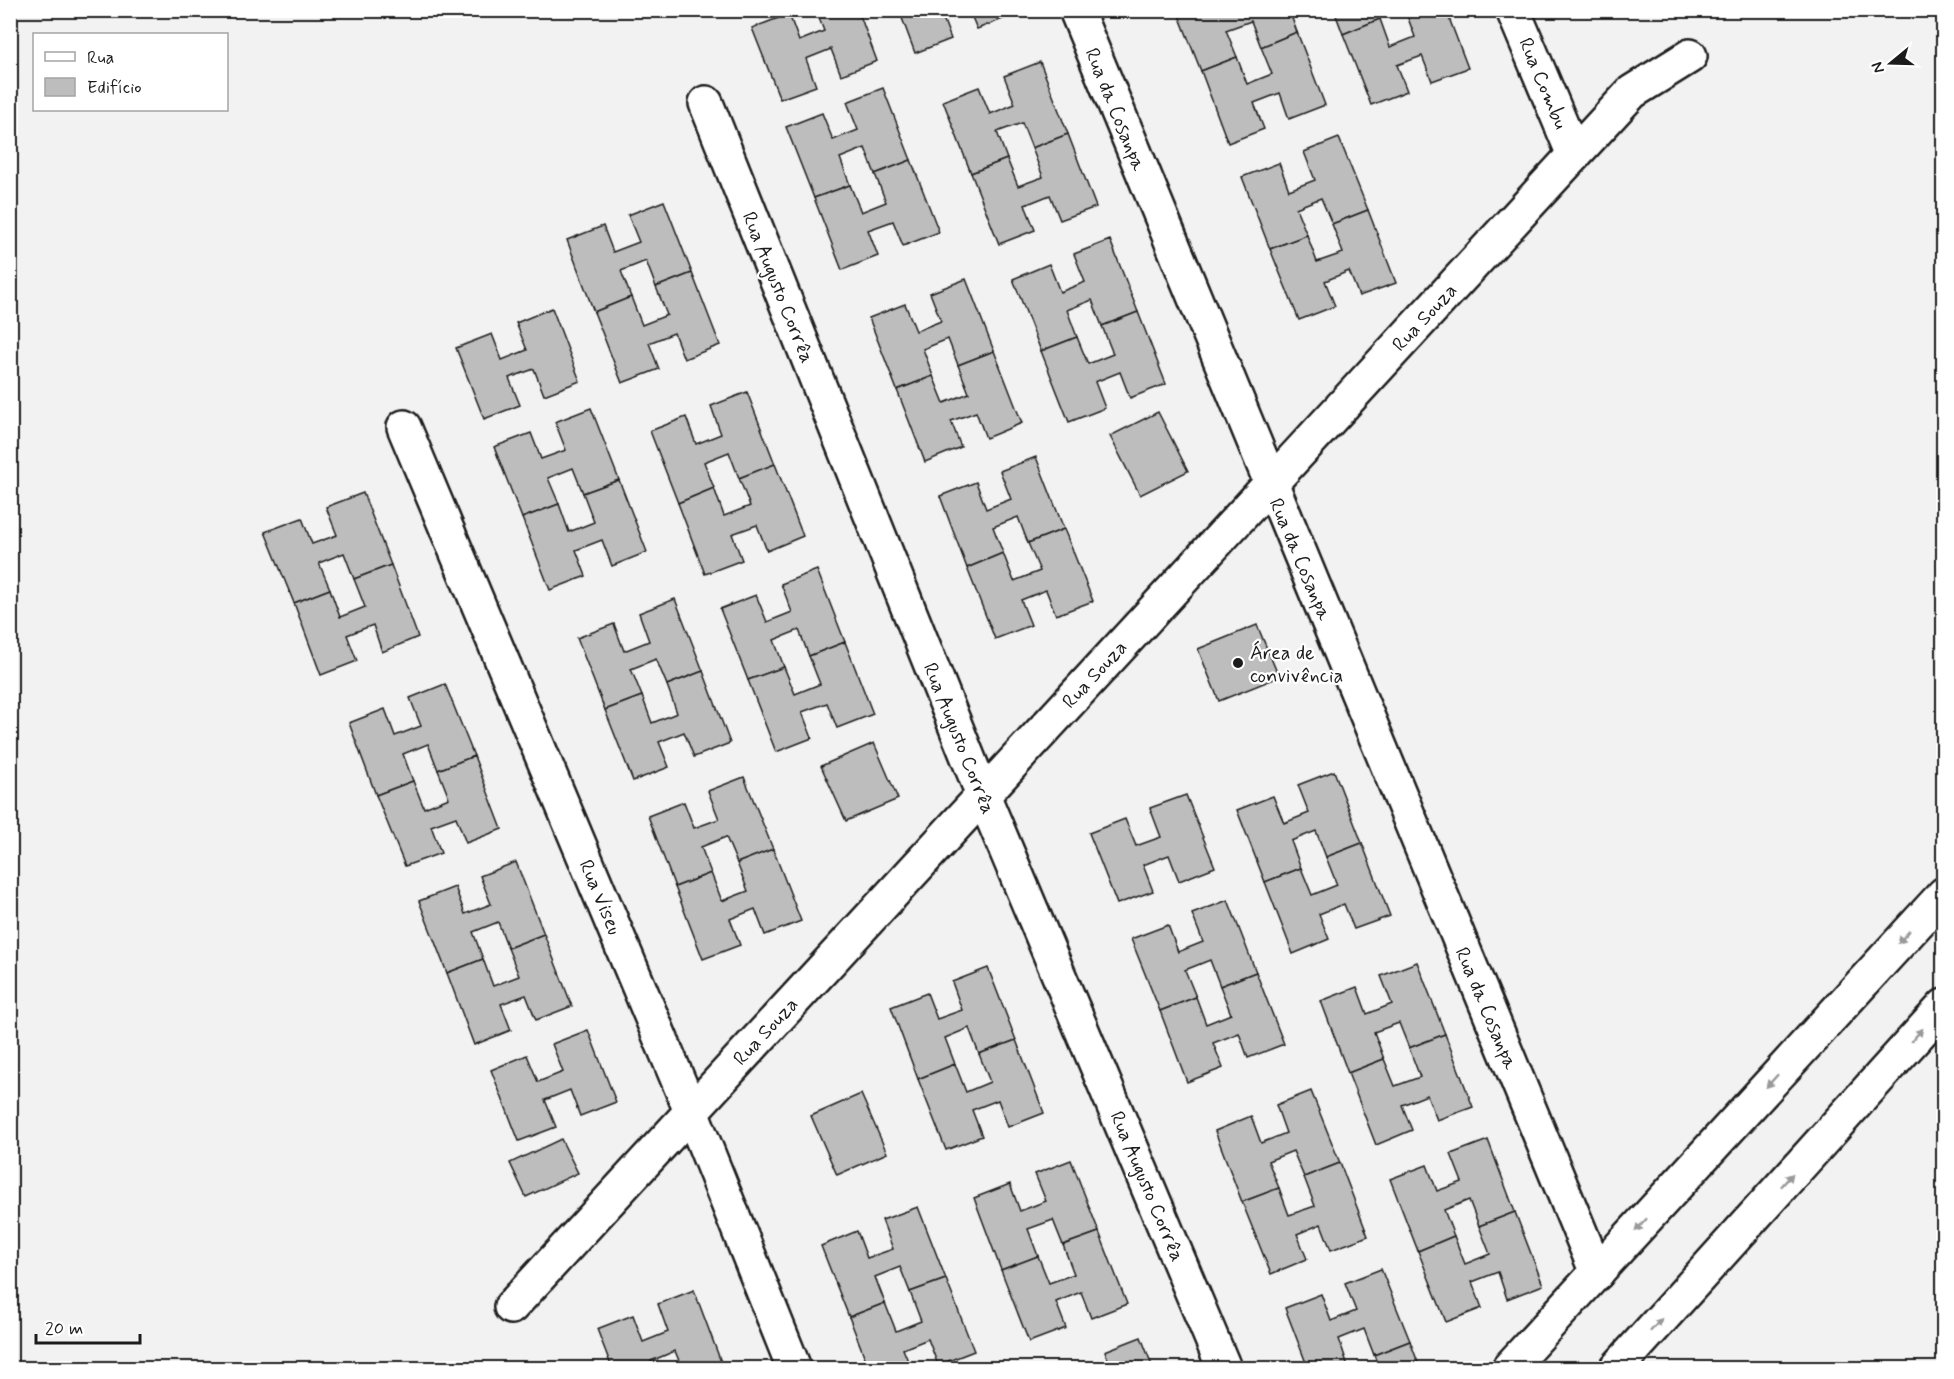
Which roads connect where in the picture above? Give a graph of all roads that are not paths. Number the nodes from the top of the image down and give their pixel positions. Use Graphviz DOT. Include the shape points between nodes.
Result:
graph roads {
  1 [pos="1076,10"];
  2 [pos="1513,10"];
  3 [pos="1690,56"];
  4 [pos="706,103"];
  5 [pos="1574,155"];
  6 [pos="404,427"];
  7 [pos="1270,485"];
  8 [pos="983,795"];
  9 [pos="1944,894"];
  10 [pos="1944,1006"];
  11 [pos="691,1111"];
  12 [pos="1597,1273"];
  13 [pos="511,1307"];
  14 [pos="1627,1364"];
  15 [pos="794,1368"];
  16 [pos="1224,1368"];
  17 [pos="1509,1368"];
  1 -- 7 [label="street, Rua da Cosanpa"];
  2 -- 5 [label="street, Rua Combu"];
  3 -- 5 [label="street, Rua Souza" via="1632,92"];
  4 -- 8 [label="street, Rua Augusto Corrêa"];
  5 -- 7 [label="street, Rua Souza"];
  6 -- 11 [label="street, Rua Viseu"];
  7 -- 8 [label="street, Rua Souza"];
  7 -- 12 [label="street, Rua da Cosanpa"];
  8 -- 11 [label="street, Rua Souza"];
  8 -- 16 [label="street, Rua Augusto Corrêa"];
  9 -- 12 [label="street, one-way"];
  14 -- 10 [label="street, one-way"];
  11 -- 13 [label="street, Rua Souza"];
  11 -- 15 [label="street, Rua Viseu"];
  12 -- 17 [label="street"];
}
